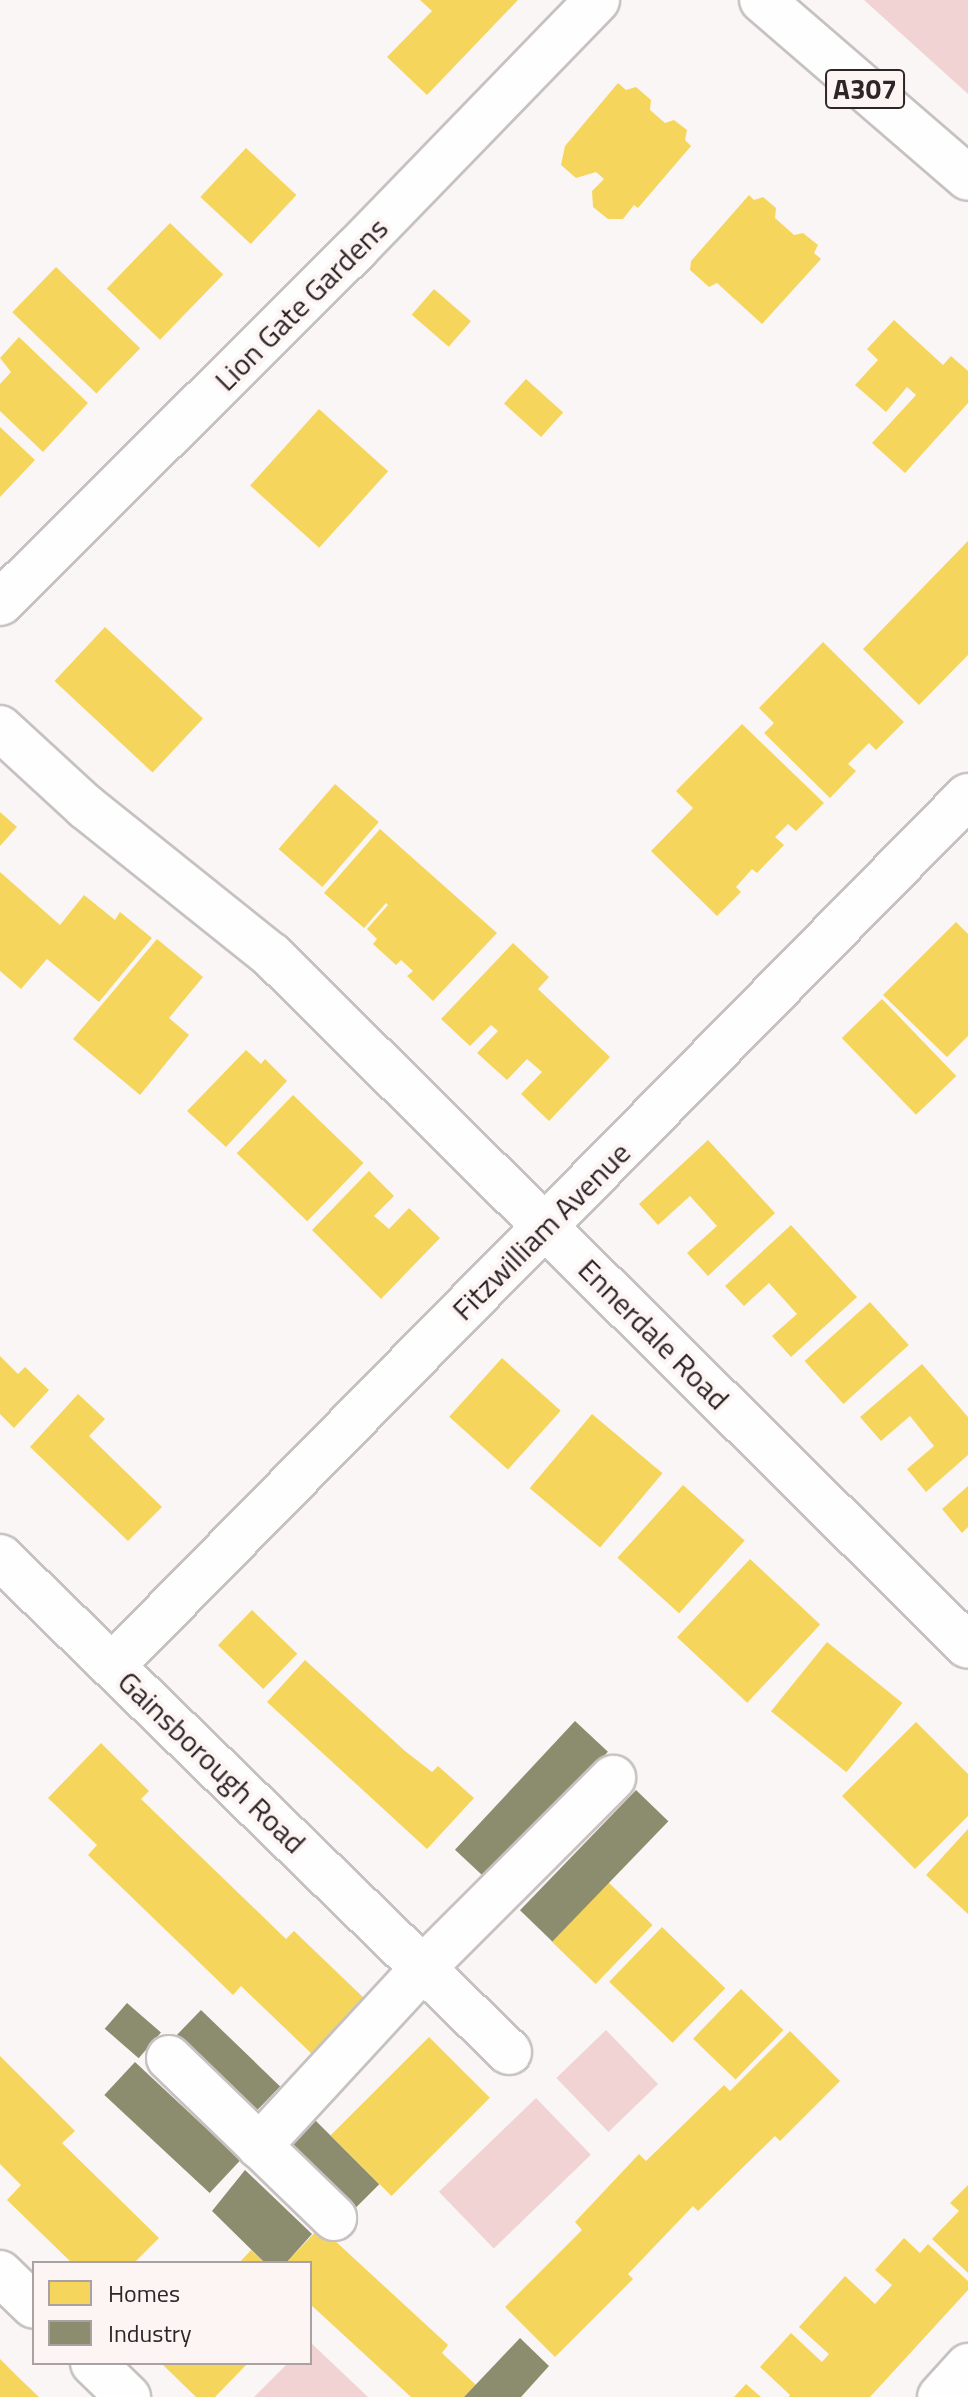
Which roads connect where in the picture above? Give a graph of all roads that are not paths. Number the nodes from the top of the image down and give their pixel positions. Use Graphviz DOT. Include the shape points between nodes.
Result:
graph roads {
  1 [pos="597,0"];
  2 [pos="762,0"];
  3 [pos="968,178"];
  4 [pos="0,603"];
  5 [pos="0,728"];
  6 [pos="968,796"];
  7 [pos="545,1226"];
  8 [pos="0,1557"];
  9 [pos="968,1646"];
  10 [pos="113,1665"];
  11 [pos="613,1778"];
  12 [pos="423,1968"];
  13 [pos="509,2052"];
  14 [pos="169,2058"];
  15 [pos="259,2146"];
  16 [pos="334,2218"];
  17 [pos="0,2273"];
  18 [pos="32,2304"];
  19 [pos="95,2365"];
  20 [pos="968,2366"];
  21 [pos="128,2397"];
  22 [pos="940,2397"];
  1 -- 4 [label="street, Lion Gate Gardens"];
  2 -- 3 [label="street, A307"];
  5 -- 7 [label="street, Ennerdale Road" via="86,807 271,955"];
  6 -- 7 [label="street, Fitzwilliam Avenue"];
  7 -- 9 [label="street, Ennerdale Road"];
  7 -- 10 [label="street, Fitzwilliam Avenue"];
  8 -- 10 [label="street, Gainsborough Road"];
  10 -- 12 [label="street, Gainsborough Road"];
  11 -- 12 [label="street"];
  12 -- 13 [label="street, Gainsborough Road"];
  12 -- 15 [label="street"];
  14 -- 15 [label="street"];
  15 -- 16 [label="street"];
  17 -- 18 [label="street"];
  19 -- 21 [label="street"];
  20 -- 22 [label="street"];
}
